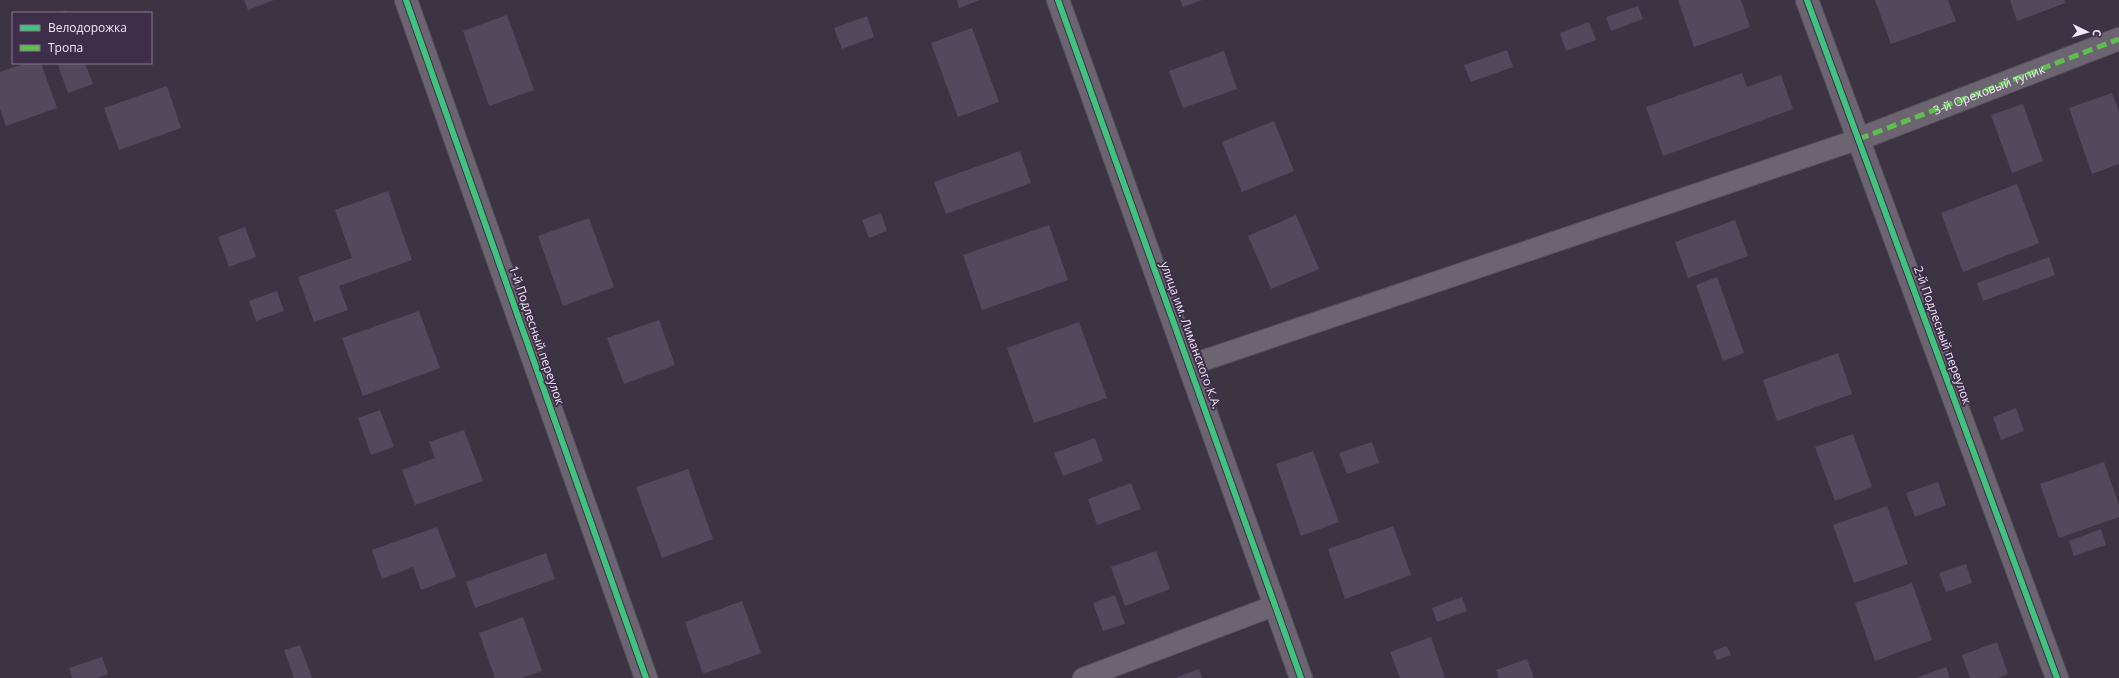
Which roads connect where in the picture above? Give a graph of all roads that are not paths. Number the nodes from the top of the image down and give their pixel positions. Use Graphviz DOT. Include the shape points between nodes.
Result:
graph roads {
  1 [pos="406,0"];
  2 [pos="1058,0"];
  3 [pos="1807,0"];
  4 [pos="2119,39"];
  5 [pos="1859,139"];
  6 [pos="1190,365"];
  7 [pos="1276,606"];
  8 [pos="646,678"];
  9 [pos="1083,678"];
  10 [pos="1302,678"];
  11 [pos="2057,678"];
  1 -- 8 [label="street, 1-й Подлесный переулок"];
  2 -- 6 [label="street, улица им. Лиманского К.А."];
  3 -- 5 [label="street, 2-й Подлесный переулок"];
  4 -- 5 [label="street, 3-й Ореховый тупик"];
  5 -- 6 [label="lane"];
  5 -- 11 [label="street, 2-й Подлесный переулок"];
  6 -- 7 [label="street, улица им. Лиманского К.А."];
  7 -- 9 [label="lane"];
  7 -- 10 [label="street, улица им. Лиманского К.А."];
}
